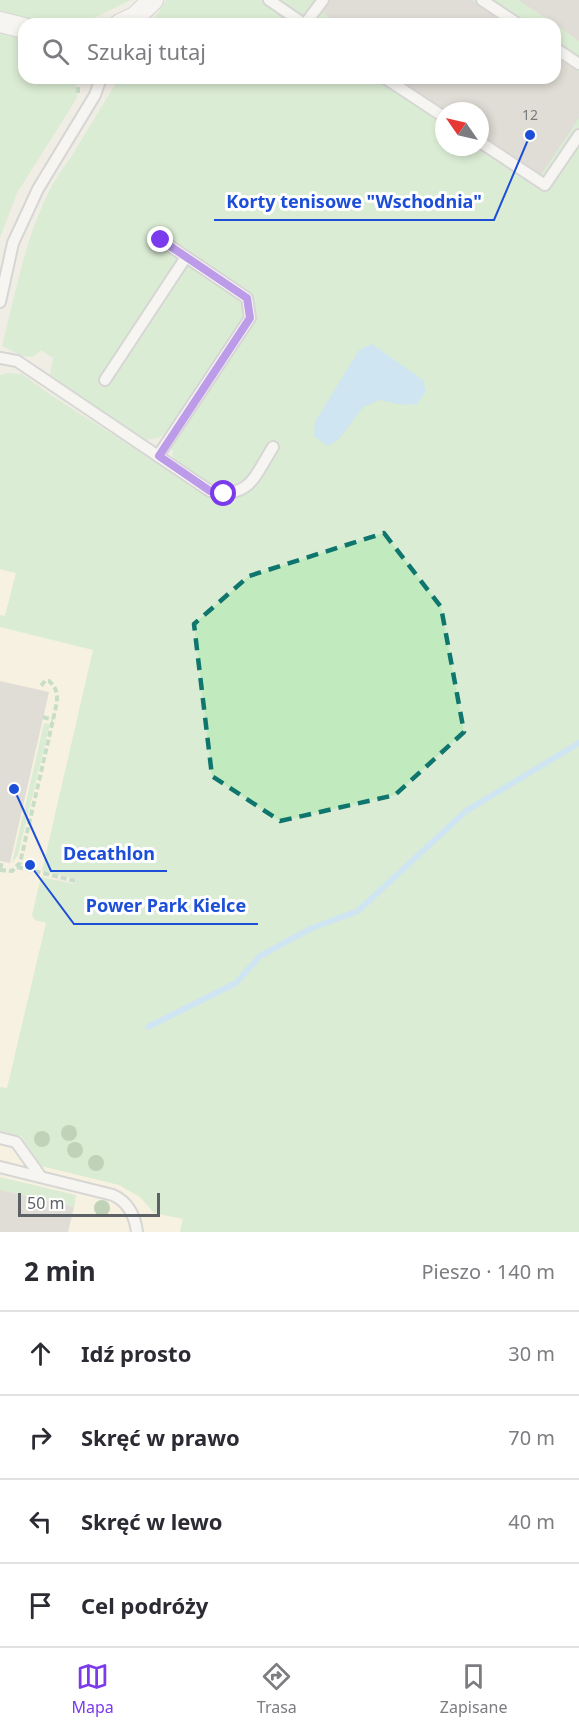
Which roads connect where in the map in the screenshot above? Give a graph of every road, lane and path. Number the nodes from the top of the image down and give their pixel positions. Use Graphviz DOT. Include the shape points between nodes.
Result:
graph roads {
  1 [pos="153,0"];
  2 [pos="269,0"];
  3 [pos="323,0"];
  4 [pos="482,0"];
  5 [pos="133,18"];
  6 [pos="296,18"];
  7 [pos="310,18"];
  8 [pos="509,18"];
  9 [pos="0,22"];
  10 [pos="18,26"];
  11 [pos="561,52"];
  12 [pos="579,64"];
  13 [pos="99,84"];
  14 [pos="394,84"];
  15 [pos="435,111"];
  16 [pos="579,135"];
  17 [pos="489,148"];
  18 [pos="161,240"];
  19 [pos="186,257"];
  20 [pos="0,302"];
  21 [pos="0,358"];
  22 [pos="105,380"];
  23 [pos="273,447"];
  24 [pos="159,456"];
  25 [pos="40,687"];
  26 [pos="43,717"];
  27 [pos="53,720"];
  28 [pos="2,861"];
  29 [pos="17,867"];
  30 [pos="0,870"];
  31 [pos="76,881"];
  32 [pos="0,1138"];
  33 [pos="0,1167"];
  34 [pos="41,1177"];
  35 [pos="137,1232"];
  1 -- 5 [label="street"];
  2 -- 6 [label="lane"];
  3 -- 7 [label="lane"];
  4 -- 8 [label="lane"];
  9 -- 10 [label="street"];
  11 -- 12 [label="lane"];
  13 -- 20 [label="lane" via="38,189 14,243"];
  14 -- 15 [label="lane"];
  16 -- 17 [label="lane" via="545,185"];
  18 -- 19 [label="lane"];
  19 -- 22 [label="lane"];
  19 -- 24 [label="lane" via="247,298 250,318"];
  21 -- 24 [label="lane" via="17,361"];
  23 -- 24 [label="lane" via="250,483 238,492 224,494 210,491"];
  25 -- 27 [label="path" via="49,681 57,690"];
  26 -- 27 [label="path"];
  27 -- 29 [label="path"];
  28 -- 30 [label="path"];
  29 -- 30 [label="path" via="12,871"];
  29 -- 31 [label="path"];
  32 -- 34 [label="lane" via="16,1142"];
  33 -- 34 [label="lane"];
  34 -- 35 [label="lane" via="123,1199"];
}
